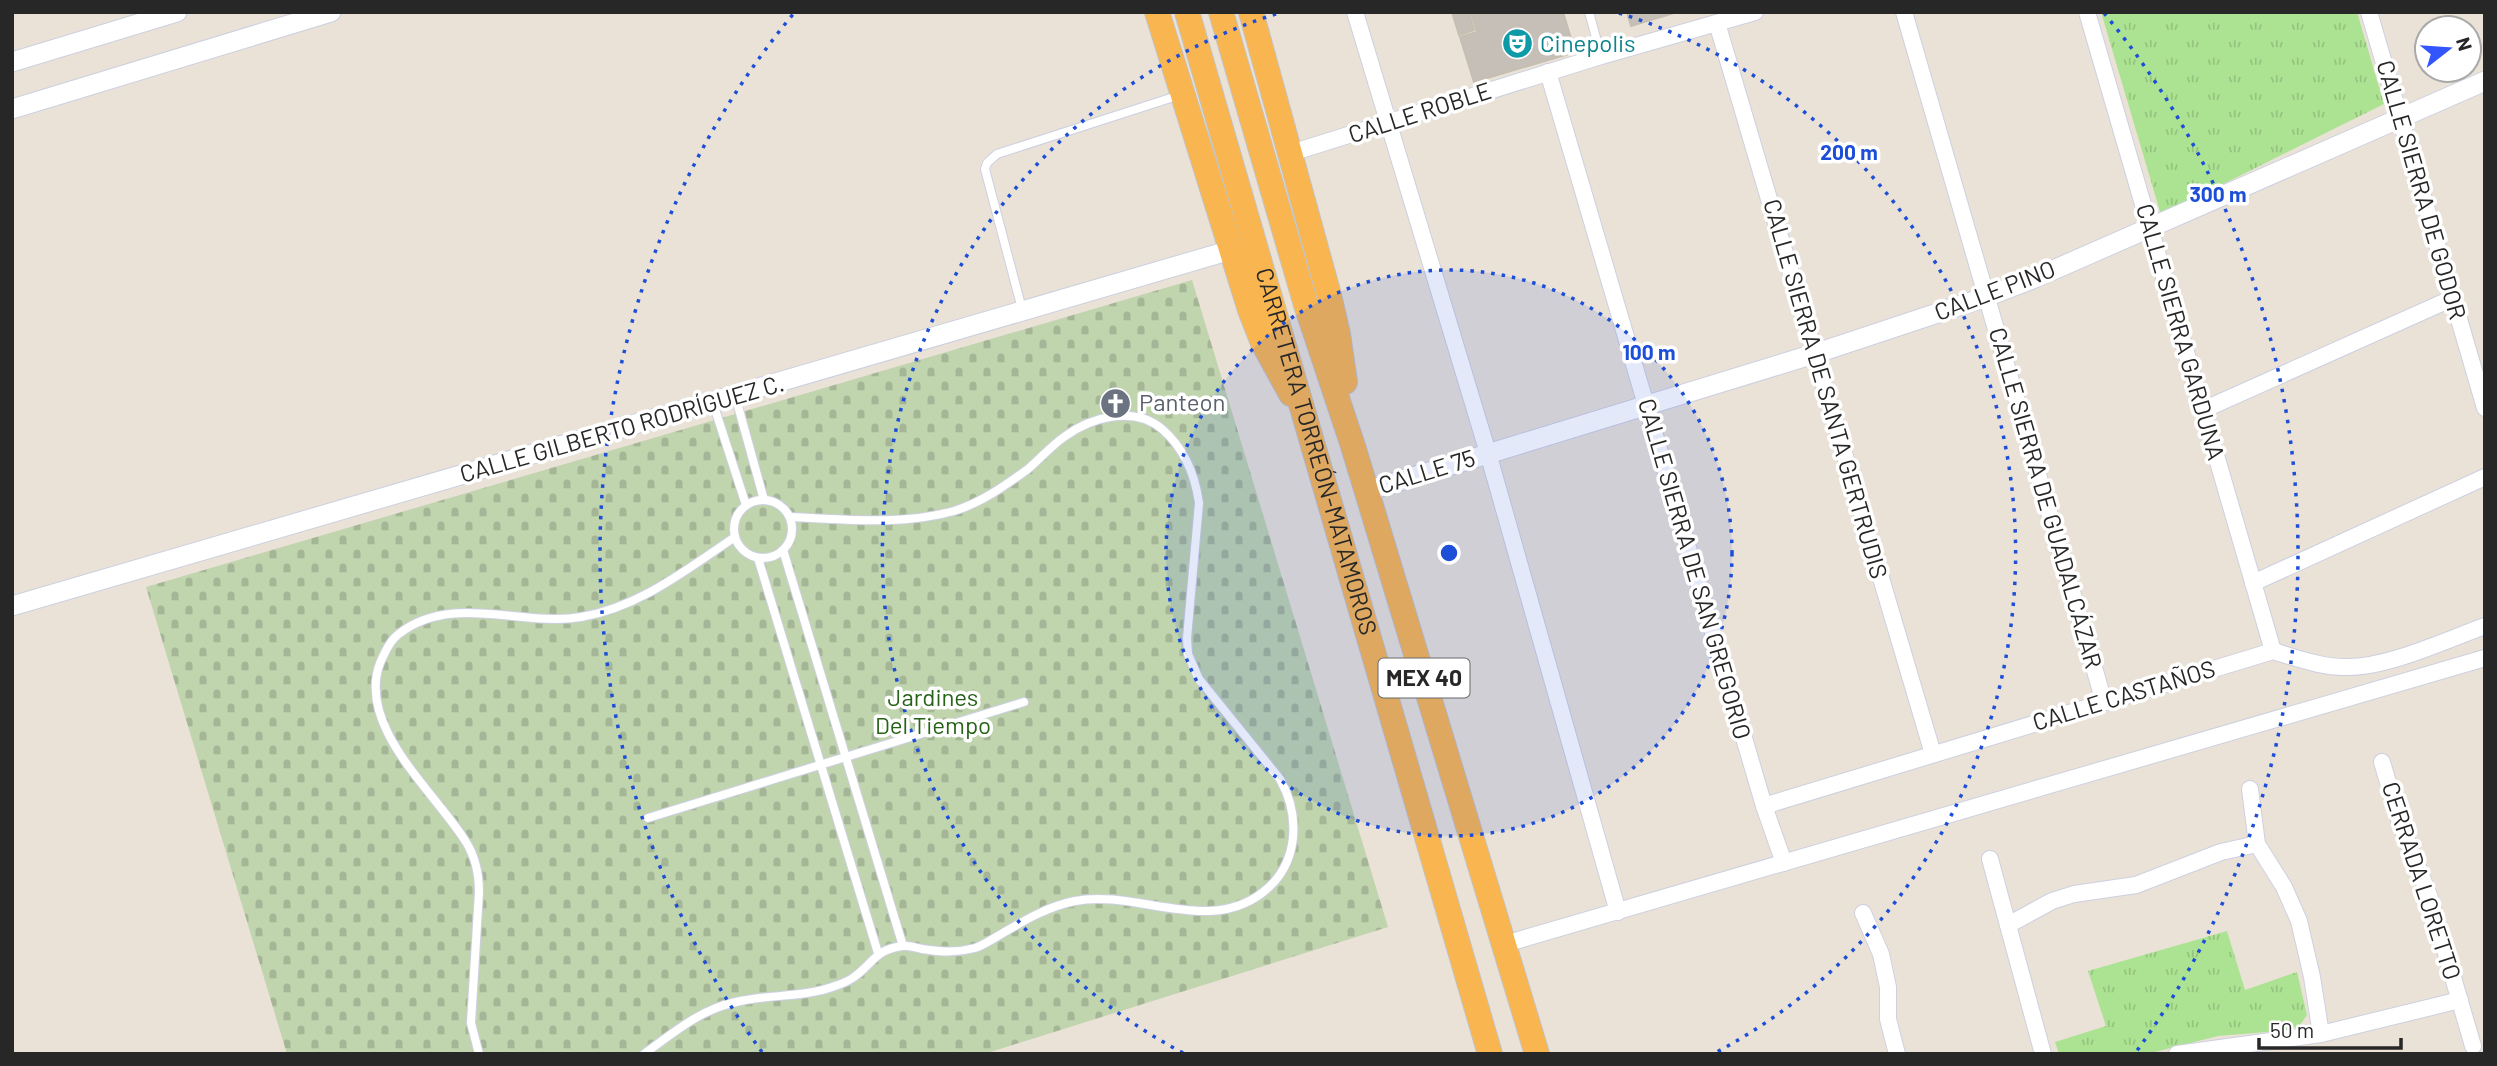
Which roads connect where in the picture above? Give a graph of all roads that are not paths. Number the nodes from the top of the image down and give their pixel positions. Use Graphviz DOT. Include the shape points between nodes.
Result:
graph roads {
  1 [pos="177,12"];
  2 [pos="331,12"];
  3 [pos="1157,12"];
  4 [pos="1186,12"];
  5 [pos="1222,12"];
  6 [pos="1251,12"];
  7 [pos="1355,12"];
  8 [pos="1589,12"];
  9 [pos="1755,12"];
  10 [pos="1904,12"];
  11 [pos="2087,12"];
  12 [pos="2369,12"];
  13 [pos="1717,23"];
  14 [pos="1601,56"];
  15 [pos="12,62"];
  16 [pos="1548,72"];
  17 [pos="2485,81"];
  18 [pos="1183,94"];
  19 [pos="12,110"];
  20 [pos="2400,118"];
  21 [pos="1387,124"];
  22 [pos="1292,153"];
  23 [pos="2149,227"];
  24 [pos="1231,250"];
  25 [pos="1986,297"];
  26 [pos="2453,298"];
  27 [pos="1022,311"];
  28 [pos="1814,354"];
  29 [pos="735,395"];
  30 [pos="713,403"];
  31 [pos="1646,405"];
  32 [pos="2485,408"];
  33 [pos="2203,410"];
  34 [pos="1307,421"];
  35 [pos="1353,446"];
  36 [pos="1488,453"];
  37 [pos="2485,477"];
  38 [pos="1367,491"];
  39 [pos="764,500"];
  40 [pos="747,505"];
  41 [pos="790,517"];
  42 [pos="735,537"];
  43 [pos="783,550"];
  44 [pos="758,558"];
  45 [pos="2253,583"];
  46 [pos="12,606"];
  47 [pos="2485,626"];
  48 [pos="2273,651"];
  49 [pos="2485,659"];
  50 [pos="1024,702"];
  51 [pos="2104,702"];
  52 [pos="1933,754"];
  53 [pos="847,757"];
  54 [pos="2382,762"];
  55 [pos="821,765"];
  56 [pos="2250,789"];
  57 [pos="1764,806"];
  58 [pos="648,818"];
  59 [pos="2257,844"];
  60 [pos="1990,859"];
  61 [pos="1784,863"];
  62 [pos="1618,912"];
  63 [pos="1863,913"];
  64 [pos="2008,925"];
  65 [pos="1505,944"];
  66 [pos="903,946"];
  67 [pos="878,954"];
  68 [pos="2460,1000"];
  69 [pos="2321,1034"];
  70 [pos="2473,1046"];
  71 [pos="479,1054"];
  72 [pos="644,1054"];
  73 [pos="1490,1054"];
  74 [pos="1537,1054"];
  75 [pos="1897,1054"];
  76 [pos="2043,1054"];
  77 [pos="2178,1054"];
  1 -- 15 [label="street"];
  2 -- 19 [label="street"];
  3 -- 18 [label="highway"];
  4 -- 34 [label="highway, CARRETERA TORREÓN-MATAMOROS / MEX 40"];
  5 -- 35 [label="highway, MEX 40" via="1306,304"];
  6 -- 22 [label="highway"];
  7 -- 21 [label="street"];
  8 -- 14 [label="lane"];
  9 -- 13 [label="street, CALLE ROBLE"];
  10 -- 25 [label="street, CALLE SIERRA DE GUADALCÁZAR"];
  11 -- 23 [label="street, CALLE SIERRA GARDUNA"];
  12 -- 20 [label="street, CALLE SIERRA DE GODOR"];
  13 -- 14 [label="street, CALLE ROBLE"];
  13 -- 28 [label="street, CALLE SIERRA DE SANTA GERTRUDIS"];
  14 -- 16 [label="street, CALLE ROBLE"];
  16 -- 21 [label="street, CALLE ROBLE"];
  16 -- 31 [label="street, CALLE SIERRA DE SAN GREGORIO"];
  17 -- 20 [label="street, CALLE PINO"];
  18 -- 24 [label="highway"];
  18 -- 27 [label="lane" via="997,154 986,163"];
  20 -- 23 [label="street, CALLE PINO"];
  20 -- 26 [label="street, CALLE SIERRA DE GODOR"];
  21 -- 22 [label="street, CALLE ROBLE"];
  21 -- 36 [label="street"];
  22 -- 35 [label="highway" via="1338,334"];
  23 -- 25 [label="street, CALLE PINO"];
  23 -- 33 [label="street, CALLE SIERRA GARDUNA"];
  24 -- 27 [label="street, CALLE GILBERTO RODRÍGUEZ C."];
  24 -- 34 [label="highway" via="1263,343"];
  25 -- 28 [label="street, CALLE PINO"];
  25 -- 51 [label="street, CALLE SIERRA DE GUADALCÁZAR"];
  26 -- 32 [label="street, CALLE SIERRA DE GODOR"];
  26 -- 33 [label="street"];
  27 -- 29 [label="street, CALLE GILBERTO RODRÍGUEZ C."];
  28 -- 31 [label="street, CALLE PINO"];
  28 -- 52 [label="street, CALLE SIERRA DE SANTA GERTRUDIS"];
  29 -- 30 [label="street, CALLE GILBERTO RODRÍGUEZ C."];
  29 -- 39 [label="lane"];
  30 -- 40 [label="lane"];
  30 -- 46 [label="street, CALLE GILBERTO RODRÍGUEZ C."];
  31 -- 36 [label="street, CALLE PINO"];
  31 -- 57 [label="street, CALLE SIERRA DE SAN GREGORIO"];
  33 -- 45 [label="street, CALLE SIERRA GARDUNA"];
  34 -- 73 [label="highway, CARRETERA TORREÓN-MATAMOROS / MEX 40"];
  35 -- 38 [label="highway, MEX 40"];
  36 -- 38 [label="street, CALLE 75"];
  36 -- 62 [label="street"];
  37 -- 45 [label="street"];
  38 -- 65 [label="highway, MEX 40"];
  39 -- 40 [label="lane"];
  39 -- 41 [label="lane" via="775,502"];
  40 -- 42 [label="lane" via="737,516"];
  41 -- 43 [label="lane" via="792,535"];
  41 -- 66 [label="lane" via="883,520 955,511 979,501 1028,468 1081,426 1123,415 1147,418 1180,449 1196,483 1199,503 1188,654 1199,680 1280,779 1294,811 1290,853 1278,876 1262,893 1236,907 1198,911 1077,901 1055,906 978,947 953,953"];
  42 -- 44 [label="lane" via="743,551"];
  42 -- 71 [label="lane" via="629,604 579,618 458,613 431,617 397,635 385,651 376,689 390,738 467,843 479,872 471,1023"];
  43 -- 44 [label="lane" via="776,556"];
  43 -- 53 [label="lane"];
  44 -- 55 [label="lane"];
  45 -- 48 [label="street, CALLE SIERRA GARDUNA"];
  47 -- 48 [label="street" via="2387,661 2349,667 2313,663"];
  48 -- 51 [label="street, CALLE CASTAÑOS"];
  49 -- 61 [label="street"];
  50 -- 53 [label="lane"];
  51 -- 52 [label="street, CALLE CASTAÑOS"];
  52 -- 57 [label="street, CALLE CASTAÑOS"];
  53 -- 55 [label="lane"];
  53 -- 66 [label="lane"];
  54 -- 68 [label="street, CERRADA LORETTO"];
  55 -- 58 [label="lane"];
  55 -- 67 [label="lane"];
  56 -- 59 [label="street"];
  57 -- 61 [label="street, CALLE SIERRA DE SAN GREGORIO"];
  59 -- 64 [label="street" via="2221,852 2136,885 2052,901"];
  59 -- 69 [label="street" via="2299,921"];
  60 -- 64 [label="street"];
  61 -- 62 [label="street"];
  62 -- 65 [label="street"];
  63 -- 75 [label="street" via="1881,954"];
  64 -- 76 [label="street"];
  65 -- 74 [label="highway, MEX 40"];
  66 -- 67 [label="lane"];
  67 -- 72 [label="lane" via="855,977 824,990 713,1008"];
  68 -- 69 [label="street, CERRADA LORETTO"];
  68 -- 70 [label="street, CERRADA LORETTO"];
  69 -- 77 [label="street, CERRADA LORETTO"];
}
